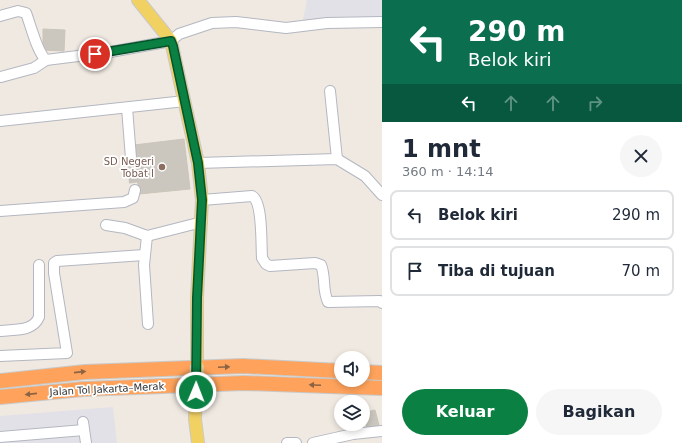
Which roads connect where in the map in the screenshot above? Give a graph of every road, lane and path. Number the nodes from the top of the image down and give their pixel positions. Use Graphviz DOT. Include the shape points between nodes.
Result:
graph roads {
  1 [pos="138,0"];
  2 [pos="0,16"];
  3 [pos="382,22"];
  4 [pos="171,41"];
  5 [pos="46,60"];
  6 [pos="1,77"];
  7 [pos="330,91"];
  8 [pos="185,102"];
  9 [pos="127,108"];
  10 [pos="0,121"];
  11 [pos="131,158"];
  12 [pos="337,159"];
  13 [pos="198,163"];
  14 [pos="135,190"];
  15 [pos="382,196"];
  16 [pos="202,200"];
  17 [pos="0,211"];
  18 [pos="202,222"];
  19 [pos="106,225"];
  20 [pos="147,236"];
  21 [pos="144,255"];
  22 [pos="38,265"];
  23 [pos="382,303"];
  24 [pos="148,324"];
  25 [pos="0,331"];
  26 [pos="0,356"];
  27 [pos="334,371"];
  28 [pos="370,372"];
  29 [pos="382,373"];
  30 [pos="0,381"];
  31 [pos="382,388"];
  32 [pos="0,397"];
  33 [pos="382,431"];
  34 [pos="0,437"];
  35 [pos="86,443"];
  36 [pos="198,443"];
  37 [pos="287,443"];
  38 [pos="296,443"];
  39 [pos="313,443"];
  1 -- 4 [label="main road"];
  2 -- 5 [label="street" via="18,11 26,13 39,53"];
  3 -- 4 [label="street" via="327,23 292,28 236,22 212,23 179,34"];
  4 -- 5 [label="street"];
  4 -- 8 [label="main road"];
  5 -- 6 [label="street" via="34,68"];
  7 -- 12 [label="street"];
  8 -- 9 [label="street"];
  8 -- 13 [label="main road"];
  9 -- 10 [label="street"];
  9 -- 11 [label="street"];
  12 -- 13 [label="street"];
  12 -- 15 [label="street" via="365,176"];
  13 -- 16 [label="main road"];
  14 -- 17 [label="street" via="133,198 124,202"];
  16 -- 18 [label="main road"];
  16 -- 23 [label="street" via="252,196 256,198 259,207 262,258 266,264 321,265 328,302"];
  18 -- 20 [label="street"];
  18 -- 36 [label="main road, bridge" via="197,298"];
  19 -- 20 [label="street" via="125,228"];
  20 -- 21 [label="street"];
  21 -- 24 [label="street"];
  21 -- 26 [label="street" via="54,263 67,353"];
  22 -- 25 [label="street" via="37,322 26,328"];
  30 -- 27 [label="highway, Jalan Tol Jakarta–Merak, one-way" via="85,372 243,366"];
  28 -- 29 [label="highway"];
  31 -- 32 [label="highway, Jalan Tol Jakarta–Merak, one-way" via="244,383 83,389"];
  33 -- 39 [label="street" via="352,434"];
  34 -- 35 [label="street" via="83,426"];
  37 -- 38 [label="street"];
}
